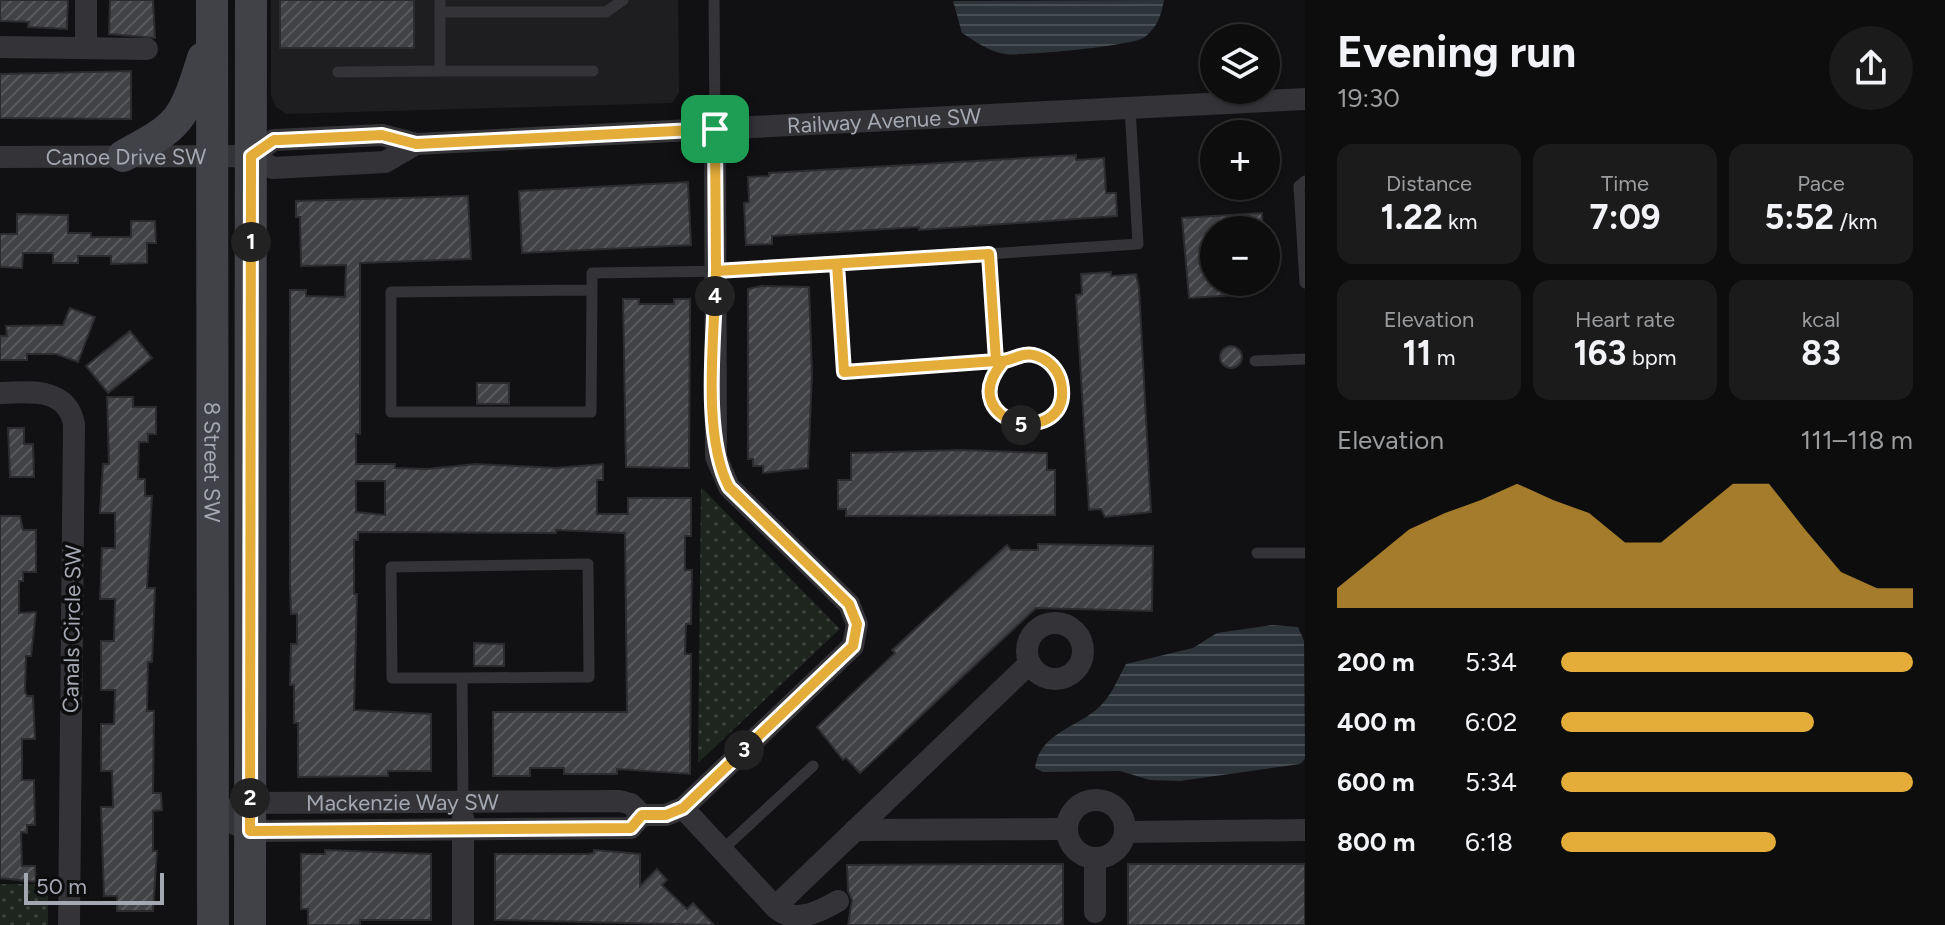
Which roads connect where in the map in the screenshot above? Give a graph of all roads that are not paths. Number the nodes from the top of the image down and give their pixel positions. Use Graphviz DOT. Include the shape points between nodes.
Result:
graph roads {
  1 [pos="86,0"];
  2 [pos="212,0"];
  3 [pos="251,0"];
  4 [pos="623,0"];
  5 [pos="714,0"];
  6 [pos="440,6"];
  7 [pos="211,32"];
  8 [pos="0,47"];
  9 [pos="86,48"];
  10 [pos="147,49"];
  11 [pos="440,71"];
  12 [pos="593,71"];
  13 [pos="338,72"];
  14 [pos="1305,99"];
  15 [pos="1130,108"];
  16 [pos="715,129"];
  17 [pos="123,156"];
  18 [pos="213,156"];
  19 [pos="251,156"];
  20 [pos="0,157"];
  21 [pos="1305,181"];
  22 [pos="989,254"];
  23 [pos="837,264"];
  24 [pos="716,271"];
  25 [pos="1305,283"];
  26 [pos="592,290"];
  27 [pos="1305,359"];
  28 [pos="1255,361"];
  29 [pos="999,362"];
  30 [pos="0,393"];
  31 [pos="1257,553"];
  32 [pos="1305,553"];
  33 [pos="1030,663"];
  34 [pos="462,678"];
  35 [pos="813,766"];
  36 [pos="463,802"];
  37 [pos="683,808"];
  38 [pos="213,814"];
  39 [pos="642,815"];
  40 [pos="250,817"];
  41 [pos="1066,829"];
  42 [pos="463,830"];
  43 [pos="855,830"];
  44 [pos="1305,830"];
  45 [pos="1126,832"];
  46 [pos="722,850"];
  47 [pos="1095,859"];
  48 [pos="838,901"];
  49 [pos="775,907"];
  50 [pos="1095,912"];
  51 [pos="69,925"];
  52 [pos="213,925"];
  53 [pos="250,925"];
  54 [pos="463,925"];
  1 -- 9 [label="street"];
  2 -- 7 [label="main road, 8 Street SW"];
  3 -- 19 [label="main road, 8 Street SW"];
  4 -- 6 [label="lane" via="606,12"];
  5 -- 16 [label="lane"];
  6 -- 11 [label="lane"];
  7 -- 17 [label="main road" via="180,119 168,132"];
  7 -- 18 [label="main road, 8 Street SW"];
  8 -- 9 [label="street"];
  9 -- 10 [label="street"];
  11 -- 12 [label="lane"];
  11 -- 13 [label="lane"];
  14 -- 15 [label="street, Railway Avenue SW"];
  15 -- 16 [label="street, Railway Avenue SW"];
  15 -- 22 [label="lane" via="1138,244"];
  16 -- 19 [label="street, Railway Avenue SW" via="416,144 382,135 274,140"];
  16 -- 24 [label="street"];
  17 -- 18 [label="street, Canoe Drive SW"];
  17 -- 20 [label="street, Canoe Drive SW"];
  18 -- 19 [label="street, Canoe Drive SW"];
  18 -- 38 [label="main road, 8 Street SW"];
  19 -- 40 [label="main road, 8 Street SW"];
  21 -- 25 [label="lane" via="1299,186"];
  22 -- 23 [label="lane"];
  22 -- 29 [label="lane"];
  23 -- 24 [label="lane"];
  23 -- 29 [label="lane" via="844,372"];
  24 -- 26 [label="lane" via="592,273"];
  24 -- 37 [label="street" via="713,434 722,474 729,487 849,604 857,635 853,646"];
  26 -- 26 [label="lane" via="591,412 391,412 391,292"];
  27 -- 28 [label="lane"];
  29 -- 29 [label="lane" via="1035,355 1055,368 1060,401 1046,419 1023,425 995,407 991,383"];
  30 -- 51 [label="street, Canals Circle SW" via="54,396 65,403 74,424"];
  31 -- 32 [label="lane"];
  33 -- 43 [label="street"];
  34 -- 34 [label="lane" via="392,678 391,567 588,564 589,677"];
  34 -- 36 [label="lane"];
  35 -- 46 [label="lane"];
  36 -- 39 [label="street, Mackenzie Way SW" via="620,801"];
  36 -- 40 [label="street, Mackenzie Way SW"];
  36 -- 42 [label="street"];
  37 -- 39 [label="street, Mackenzie Way SW" via="666,815"];
  37 -- 46 [label="street"];
  38 -- 40 [label="street, Mackenzie Way SW"];
  38 -- 52 [label="main road, 8 Street SW"];
  39 -- 42 [label="street, Mackenzie Way SW" via="631,828 619,830"];
  40 -- 42 [label="street, Mackenzie Way SW"];
  40 -- 53 [label="main road, 8 Street SW"];
  41 -- 43 [label="street"];
  41 -- 45 [label="street" via="1075,807 1097,799 1118,809"];
  41 -- 47 [label="street" via="1075,850"];
  42 -- 54 [label="street"];
  43 -- 49 [label="street"];
  44 -- 45 [label="street"];
  45 -- 47 [label="street" via="1116,851"];
  46 -- 49 [label="street"];
  47 -- 50 [label="street"];
  48 -- 49 [label="street" via="797,916"];
}
